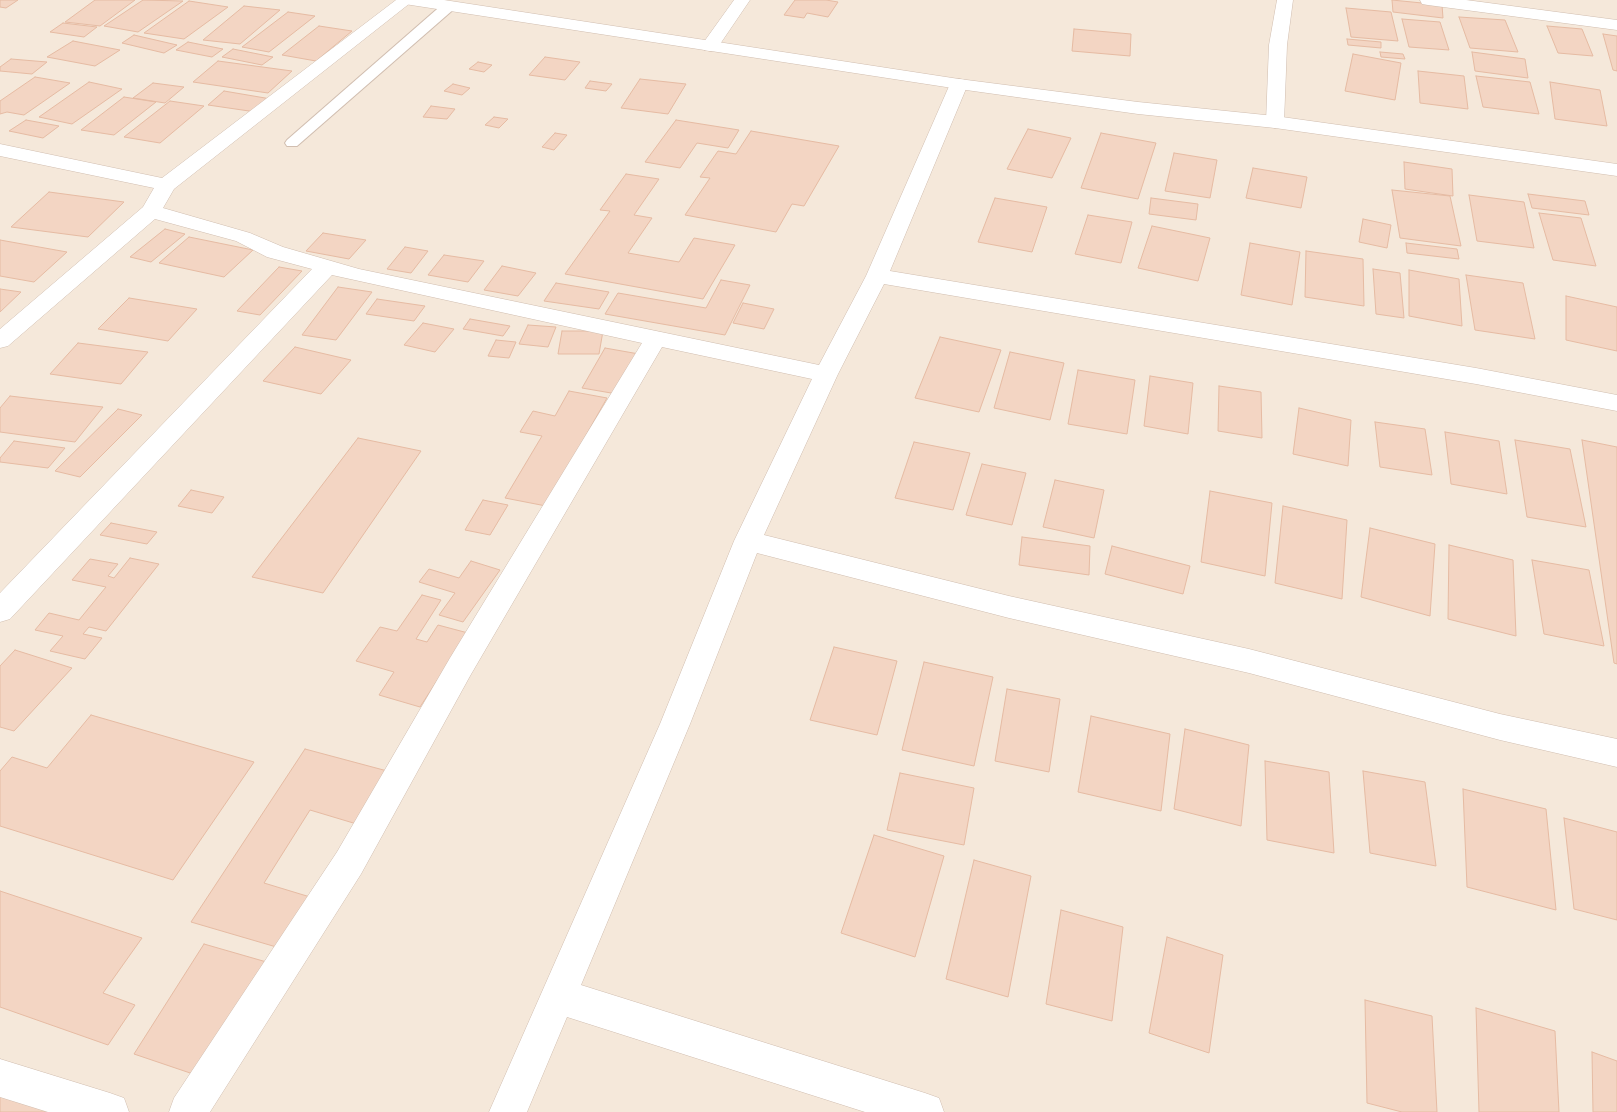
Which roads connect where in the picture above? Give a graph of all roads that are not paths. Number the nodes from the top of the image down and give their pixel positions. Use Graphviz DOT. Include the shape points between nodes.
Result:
graph roads {
  1 [pos="406,0"];
  2 [pos="411,0"];
  3 [pos="742,0"];
  4 [pos="1285,0"];
  5 [pos="1428,0"];
  6 [pos="453,3"];
  7 [pos="1617,25"];
  8 [pos="710,46"];
  9 [pos="959,84"];
  10 [pos="1275,122"];
  11 [pos="292,143"];
  12 [pos="0,150"];
  13 [pos="1617,170"];
  14 [pos="166,185"];
  15 [pos="151,211"];
  16 [pos="327,267"];
  17 [pos="877,276"];
  18 [pos="656,338"];
  19 [pos="0,341"];
  20 [pos="826,374"];
  21 [pos="1617,403"];
  22 [pos="748,541"];
  23 [pos="0,611"];
  24 [pos="1617,753"];
  25 [pos="557,996"];
  26 [pos="0,1078"];
  27 [pos="110,1112"];
  28 [pos="188,1112"];
  29 [pos="508,1112"];
  30 [pos="925,1112"];
  1 -- 14 [label="street"];
  2 -- 6 [label="street"];
  3 -- 8 [label="street"];
  4 -- 10 [label="street" via="1278,45"];
  5 -- 7 [label="street"];
  6 -- 8 [label="street"];
  6 -- 11 [label="lane"];
  8 -- 9 [label="street"];
  9 -- 10 [label="street"];
  9 -- 17 [label="street"];
  10 -- 13 [label="street"];
  12 -- 14 [label="street"];
  14 -- 15 [label="street"];
  15 -- 16 [label="street" via="243,237 275,252"];
  15 -- 19 [label="street"];
  16 -- 18 [label="street"];
  16 -- 23 [label="street"];
  17 -- 20 [label="street"];
  17 -- 21 [label="street" via="1476,376"];
  18 -- 20 [label="street"];
  18 -- 28 [label="street" via="460,667 349,863"];
  20 -- 22 [label="street"];
  22 -- 24 [label="street"];
  22 -- 25 [label="street" via="675,724"];
  25 -- 29 [label="street"];
  25 -- 30 [label="street"];
  26 -- 27 [label="street"];
}
